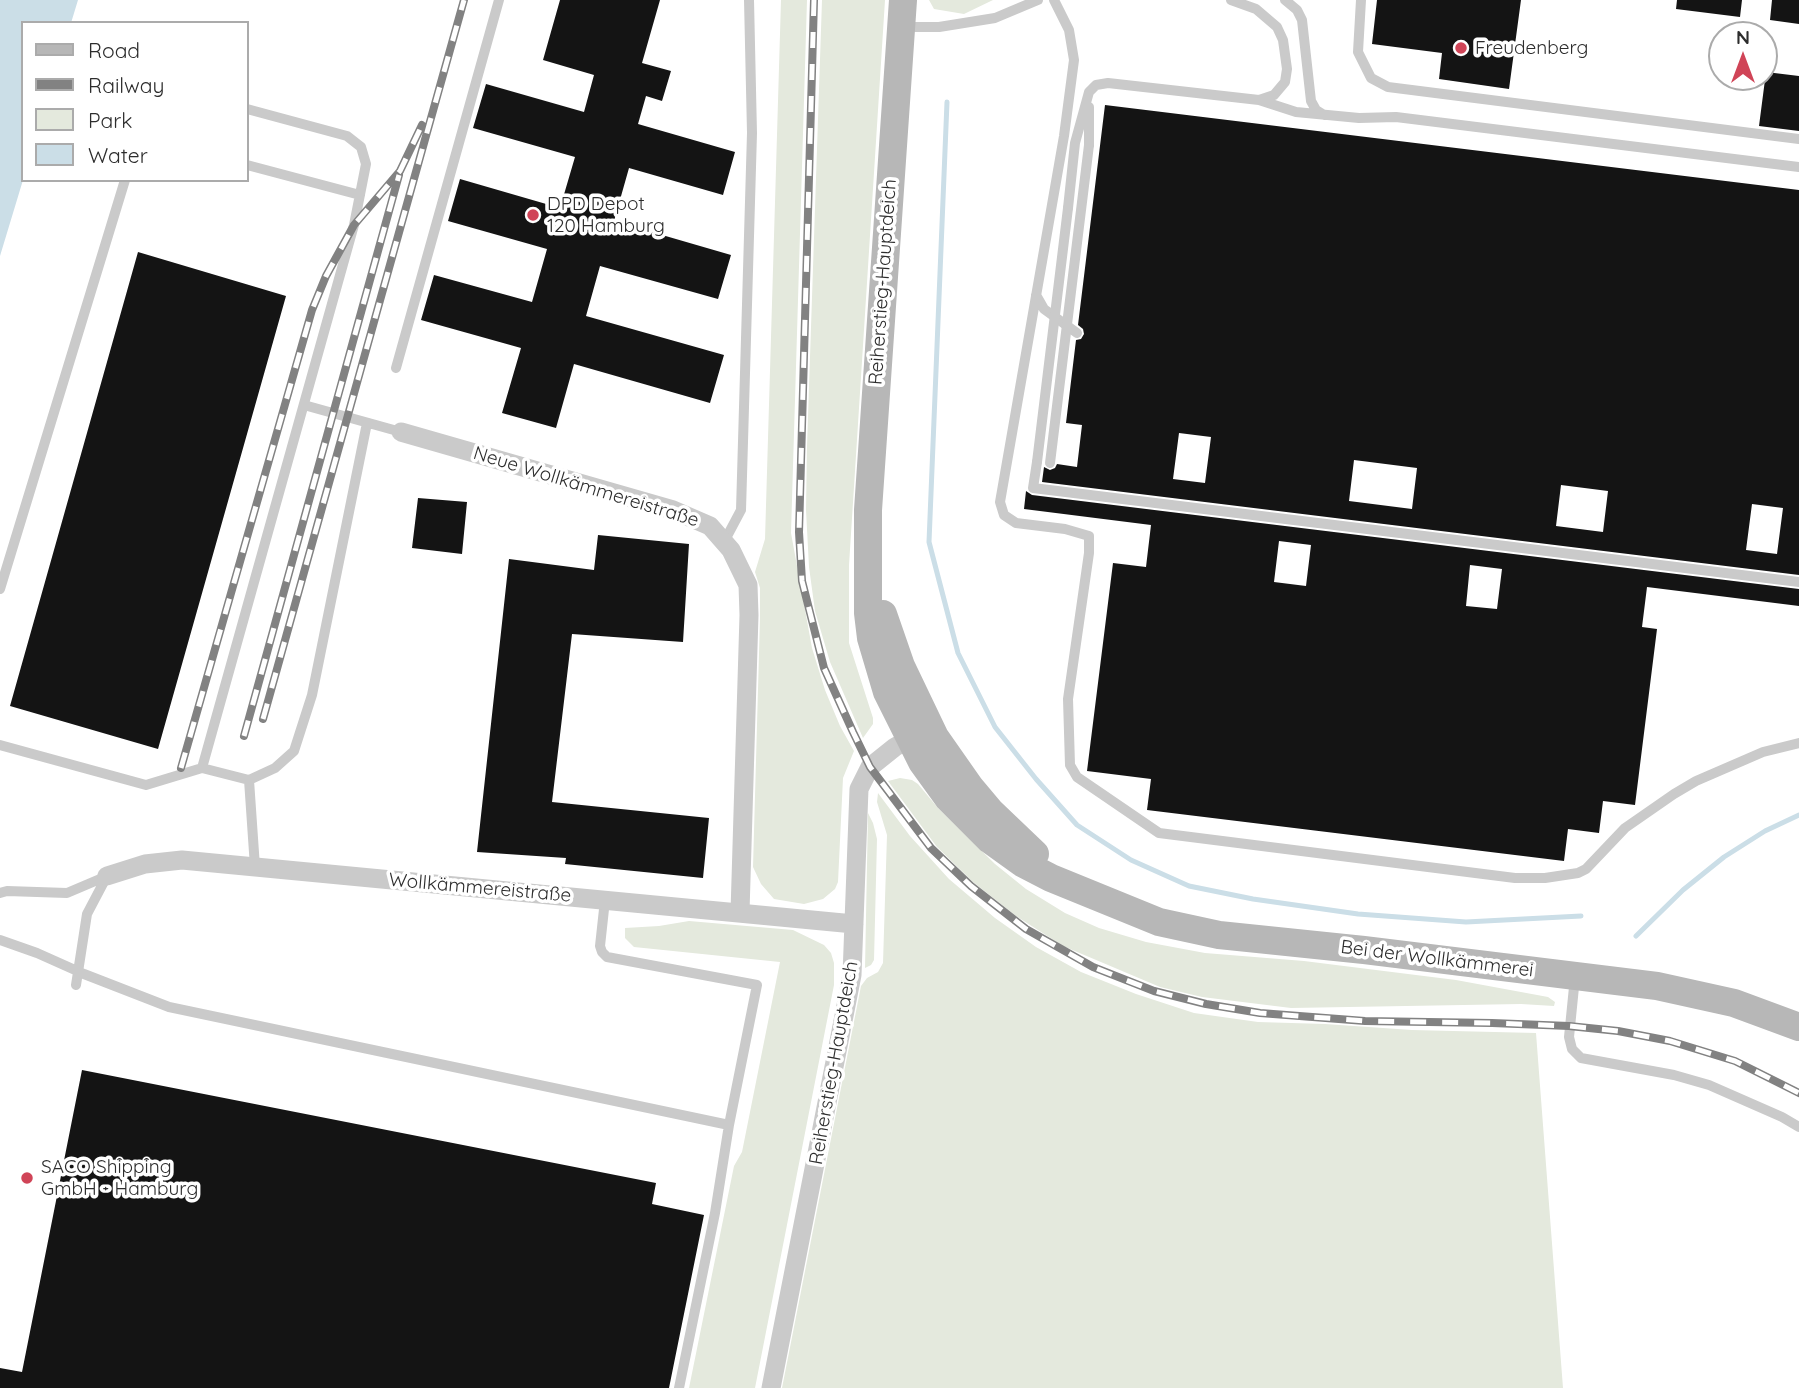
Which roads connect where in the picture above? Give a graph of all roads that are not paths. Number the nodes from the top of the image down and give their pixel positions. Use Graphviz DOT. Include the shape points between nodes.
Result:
graph roads {
  1 [pos="499,0"];
  2 [pos="750,0"];
  3 [pos="1038,0"];
  4 [pos="1054,0"];
  5 [pos="1231,0"];
  6 [pos="1285,0"];
  7 [pos="1362,0"];
  8 [pos="901,13"];
  9 [pos="1089,92"];
  10 [pos="1259,100"];
  11 [pos="248,109"];
  12 [pos="1325,115"];
  13 [pos="1799,139"];
  14 [pos="248,165"];
  15 [pos="1799,167"];
  16 [pos="124,182"];
  17 [pos="360,195"];
  18 [pos="1036,291"];
  19 [pos="1077,333"];
  20 [pos="396,368"];
  21 [pos="303,405"];
  22 [pos="367,423"];
  23 [pos="401,432"];
  24 [pos="1050,463"];
  25 [pos="724,542"];
  26 [pos="870,564"];
  27 [pos="1799,582"];
  28 [pos="0,589"];
  29 [pos="920,733"];
  30 [pos="1799,743"];
  31 [pos="0,745"];
  32 [pos="202,768"];
  33 [pos="249,780"];
  34 [pos="255,867"];
  35 [pos="107,876"];
  36 [pos="0,893"];
  37 [pos="605,900"];
  38 [pos="740,912"];
  39 [pos="854,924"];
  40 [pos="0,940"];
  41 [pos="78,972"];
  42 [pos="1575,976"];
  43 [pos="76,985"];
  44 [pos="1799,1027"];
  45 [pos="729,1125"];
  46 [pos="1799,1127"];
  47 [pos="679,1388"];
  48 [pos="771,1388"];
  1 -- 20 [label="lane"];
  2 -- 25 [label="lane" via="752,133 741,510"];
  3 -- 8 [label="lane" via="995,18 939,27"];
  4 -- 18 [label="lane" via="1069,30 1074,60"];
  5 -- 10 [label="lane" via="1256,9 1277,27 1283,40 1285,82 1274,95"];
  6 -- 12 [label="lane" via="1303,20 1311,101"];
  7 -- 13 [label="lane" via="1358,51 1371,78 1388,87"];
  8 -- 26 [label="main road, Reiherstieg-Hauptdeich" via="868,510"];
  9 -- 10 [label="lane" via="1096,85 1116,83"];
  9 -- 24 [label="lane, bridge" via="1089,145"];
  9 -- 27 [label="lane, bridge" via="1075,143 1033,488"];
  10 -- 12 [label="lane" via="1296,112"];
  11 -- 17 [label="lane" via="347,136 361,147 366,164"];
  12 -- 15 [label="lane" via="1396,117"];
  14 -- 17 [label="lane"];
  16 -- 28 [label="lane"];
  17 -- 21 [label="lane"];
  18 -- 19 [label="lane" via="1044,310"];
  18 -- 30 [label="lane" via="1002,484 1002,509 1016,523 1089,536 1068,699 1070,765 1077,777 1151,829 1515,878 1565,876 1586,869 1625,828 1696,781 1756,755"];
  21 -- 22 [label="lane"];
  21 -- 32 [label="lane"];
  22 -- 23 [label="lane"];
  22 -- 33 [label="lane" via="312,695 294,751 275,768"];
  23 -- 25 [label="street, Neue Wollkämmereistraße" via="673,510 710,526"];
  25 -- 38 [label="street, Neue Wollkämmereistraße" via="748,585"];
  26 -- 29 [label="main road, Bei der Wollkämmerei" via="871,638 887,692"];
  29 -- 39 [label="street, Reiherstieg-Hauptdeich" via="883,755 867,770 859,789"];
  29 -- 42 [label="main road, Bei der Wollkämmerei" via="922,762 948,798 990,840 1041,873 1131,912 1191,930"];
  31 -- 32 [label="lane" via="146,785"];
  32 -- 33 [label="lane"];
  33 -- 34 [label="lane"];
  34 -- 35 [label="street, Wollkämmereistraße" via="182,860 145,864"];
  34 -- 37 [label="street, Wollkämmereistraße"];
  35 -- 36 [label="lane" via="67,893"];
  35 -- 41 [label="lane" via="87,914"];
  37 -- 38 [label="street, Wollkämmereistraße"];
  37 -- 45 [label="lane" via="600,946 607,957 757,985"];
  38 -- 39 [label="street, Wollkämmereistraße"];
  39 -- 48 [label="street, Reiherstieg-Hauptdeich" via="852,975"];
  40 -- 41 [label="lane"];
  41 -- 43 [label="lane"];
  41 -- 45 [label="lane" via="169,1007"];
  42 -- 44 [label="main road, Bei der Wollkämmerei" via="1696,993"];
  42 -- 46 [label="lane" via="1569,1037 1581,1058 1709,1085"];
  45 -- 47 [label="lane"];
}
